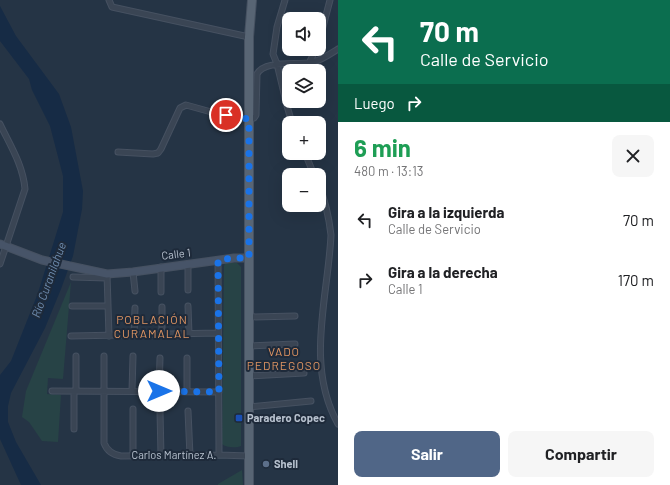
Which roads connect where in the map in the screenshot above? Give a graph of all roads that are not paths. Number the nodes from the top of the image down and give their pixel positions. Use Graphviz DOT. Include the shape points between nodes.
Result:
graph roads {
  1 [pos="110,0"];
  2 [pos="252,0"];
  3 [pos="285,0"];
  4 [pos="330,0"];
  5 [pos="326,15"];
  6 [pos="249,37"];
  7 [pos="338,49"];
  8 [pos="312,56"];
  9 [pos="309,63"];
  10 [pos="277,64"];
  11 [pos="290,116"];
  12 [pos="249,119"];
  13 [pos="0,124"];
  14 [pos="118,152"];
  15 [pos="326,203"];
  16 [pos="4,245"];
  17 [pos="249,258"];
  18 [pos="218,260"];
  19 [pos="0,264"];
  20 [pos="188,264"];
  21 [pos="161,267"];
  22 [pos="133,272"];
  23 [pos="107,276"];
  24 [pos="72,277"];
  25 [pos="188,290"];
  26 [pos="134,291"];
  27 [pos="161,292"];
  28 [pos="72,306"];
  29 [pos="107,306"];
  30 [pos="188,306"];
  31 [pos="162,307"];
  32 [pos="135,308"];
  33 [pos="295,316"];
  34 [pos="249,317"];
  35 [pos="218,333"];
  36 [pos="189,334"];
  37 [pos="134,335"];
  38 [pos="162,335"];
  39 [pos="71,336"];
  40 [pos="109,336"];
  41 [pos="295,344"];
  42 [pos="249,346"];
  43 [pos="76,356"];
  44 [pos="104,356"];
  45 [pos="133,356"];
  46 [pos="160,358"];
  47 [pos="187,358"];
  48 [pos="304,373"];
  49 [pos="249,376"];
  50 [pos="52,391"];
  51 [pos="75,391"];
  52 [pos="103,391"];
  53 [pos="132,391"];
  54 [pos="159,391"];
  55 [pos="187,391"];
  56 [pos="219,392"];
  57 [pos="311,401"];
  58 [pos="249,407"];
  59 [pos="133,409"];
  60 [pos="160,411"];
  61 [pos="188,411"];
  62 [pos="338,424"];
  63 [pos="74,430"];
  64 [pos="133,455"];
  65 [pos="219,455"];
  66 [pos="161,456"];
  67 [pos="190,456"];
  68 [pos="249,456"];
  69 [pos="249,485"];
  1 -- 6 [label="street" via="112,7"];
  2 -- 6 [label="main road"];
  3 -- 10 [label="street" via="273,54"];
  4 -- 5 [label="street"];
  6 -- 12 [label="main road"];
  7 -- 9 [label="street" via="320,60"];
  8 -- 9 [label="street"];
  9 -- 10 [label="street"];
  10 -- 11 [label="street"];
  10 -- 12 [label="street" via="261,69 257,73 256,115"];
  12 -- 14 [label="street" via="186,105 180,108 158,153"];
  12 -- 17 [label="main road"];
  13 -- 16 [label="street" via="19,162 25,188"];
  15 -- 62 [label="street" via="331,235 321,323 322,363 324,383"];
  16 -- 19 [label="street"];
  16 -- 23 [label="street, Calle 1" via="42,260"];
  17 -- 18 [label="street, Calle 1"];
  17 -- 34 [label="main road"];
  18 -- 20 [label="street, Calle 1"];
  18 -- 35 [label="street"];
  20 -- 21 [label="street, Calle 1"];
  20 -- 25 [label="street"];
  21 -- 22 [label="street, Calle 1"];
  21 -- 27 [label="street"];
  22 -- 23 [label="street, Calle 1"];
  22 -- 26 [label="street"];
  23 -- 24 [label="street"];
  23 -- 29 [label="street"];
  28 -- 29 [label="street"];
  29 -- 40 [label="street"];
  30 -- 36 [label="street"];
  31 -- 38 [label="street"];
  32 -- 37 [label="street"];
  33 -- 34 [label="street"];
  34 -- 42 [label="main road"];
  35 -- 36 [label="street"];
  35 -- 56 [label="street"];
  36 -- 38 [label="street"];
  37 -- 38 [label="street"];
  37 -- 40 [label="street"];
  39 -- 40 [label="street"];
  41 -- 42 [label="street"];
  42 -- 49 [label="main road"];
  43 -- 51 [label="street"];
  44 -- 52 [label="street"];
  45 -- 53 [label="street"];
  46 -- 54 [label="street"];
  47 -- 55 [label="street"];
  48 -- 49 [label="street"];
  49 -- 58 [label="main road"];
  50 -- 51 [label="street"];
  51 -- 52 [label="street"];
  51 -- 63 [label="street"];
  52 -- 53 [label="street"];
  52 -- 64 [label="street, Carlos Martínez A." via="104,443 116,455"];
  53 -- 54 [label="street"];
  54 -- 55 [label="street"];
  55 -- 56 [label="street"];
  56 -- 65 [label="street"];
  57 -- 58 [label="street"];
  58 -- 68 [label="main road"];
  59 -- 64 [label="street"];
  60 -- 66 [label="street"];
  61 -- 67 [label="street"];
  64 -- 66 [label="street, Carlos Martínez A."];
  65 -- 67 [label="street, Carlos Martínez A."];
  65 -- 68 [label="street, Carlos Martínez A."];
  66 -- 67 [label="street, Carlos Martínez A."];
  68 -- 69 [label="main road"];
}
